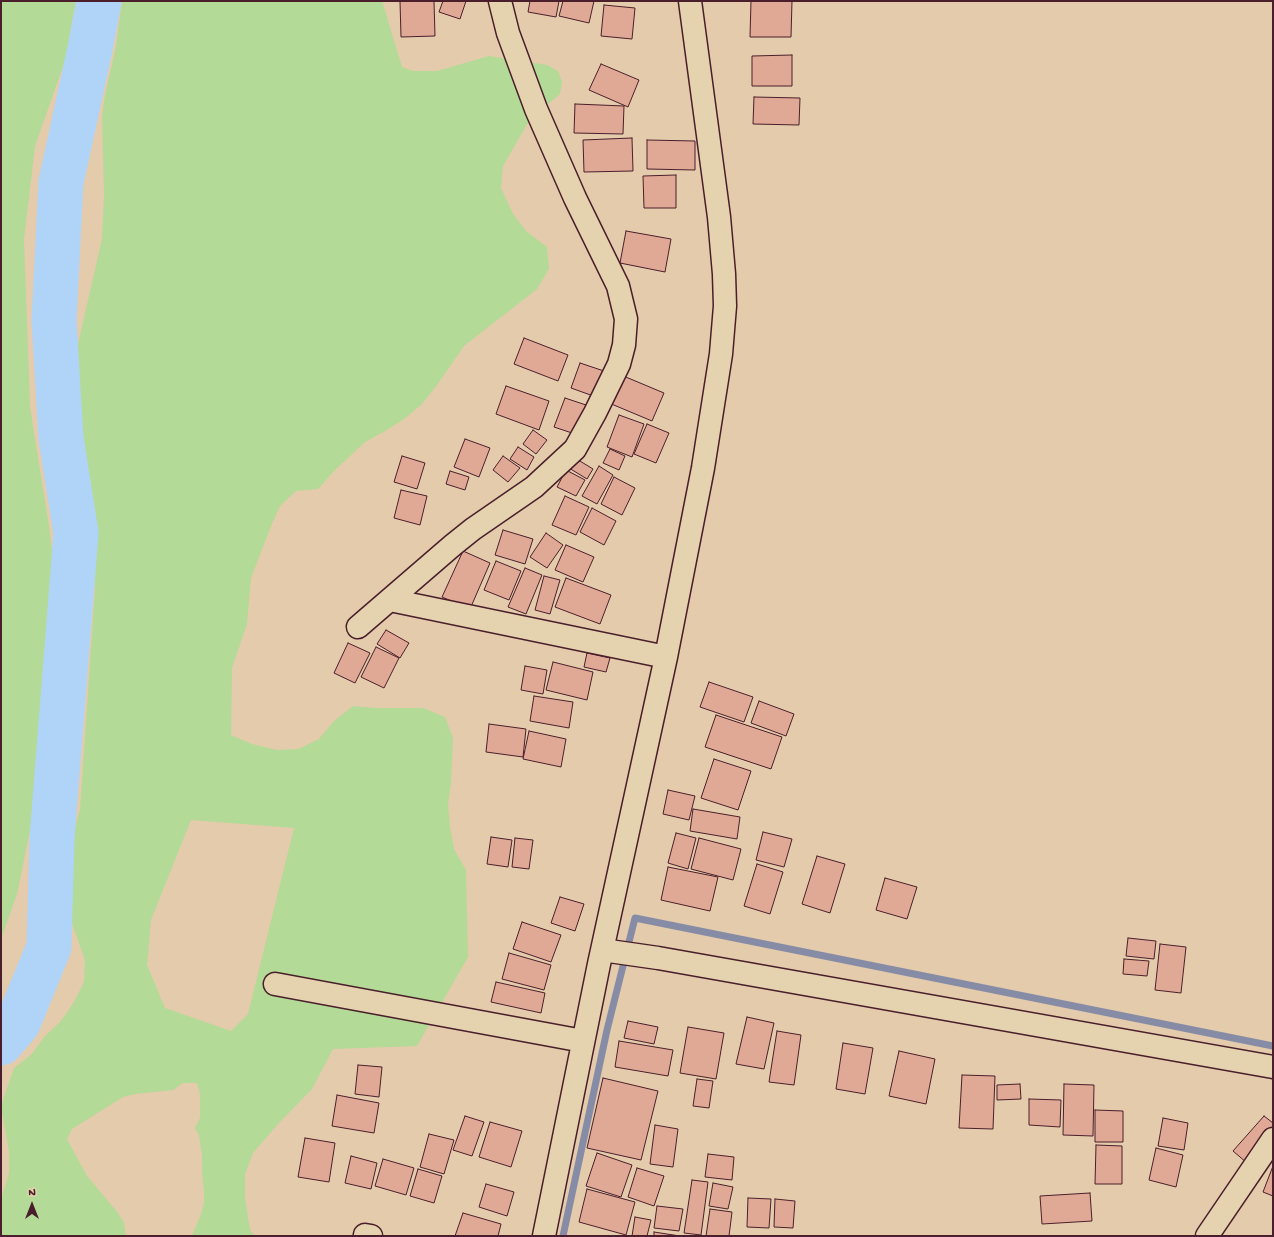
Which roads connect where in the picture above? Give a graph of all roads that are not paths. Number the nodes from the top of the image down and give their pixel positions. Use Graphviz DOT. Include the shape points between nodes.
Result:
graph roads {
  1 [pos="500,1"];
  2 [pos="690,1"];
  3 [pos="390,600"];
  4 [pos="358,627"];
  5 [pos="666,657"];
  6 [pos="608,950"];
  7 [pos="275,984"];
  8 [pos="583,1041"];
  9 [pos="1273,1067"];
  10 [pos="1273,1139"];
  11 [pos="544,1236"];
  12 [pos="1207,1236"];
  1 -- 3 [label="street" via="508,33 536,109 575,198 618,286 626,319 624,345 619,364 575,449 534,486 453,545"];
  2 -- 5 [label="street" via="719,217 725,306 721,354 703,468"];
  3 -- 4 [label="street"];
  3 -- 5 [label="street"];
  5 -- 6 [label="street"];
  6 -- 8 [label="street"];
  6 -- 9 [label="street"];
  7 -- 8 [label="street"];
  8 -- 11 [label="street"];
  10 -- 12 [label="street"];
}
